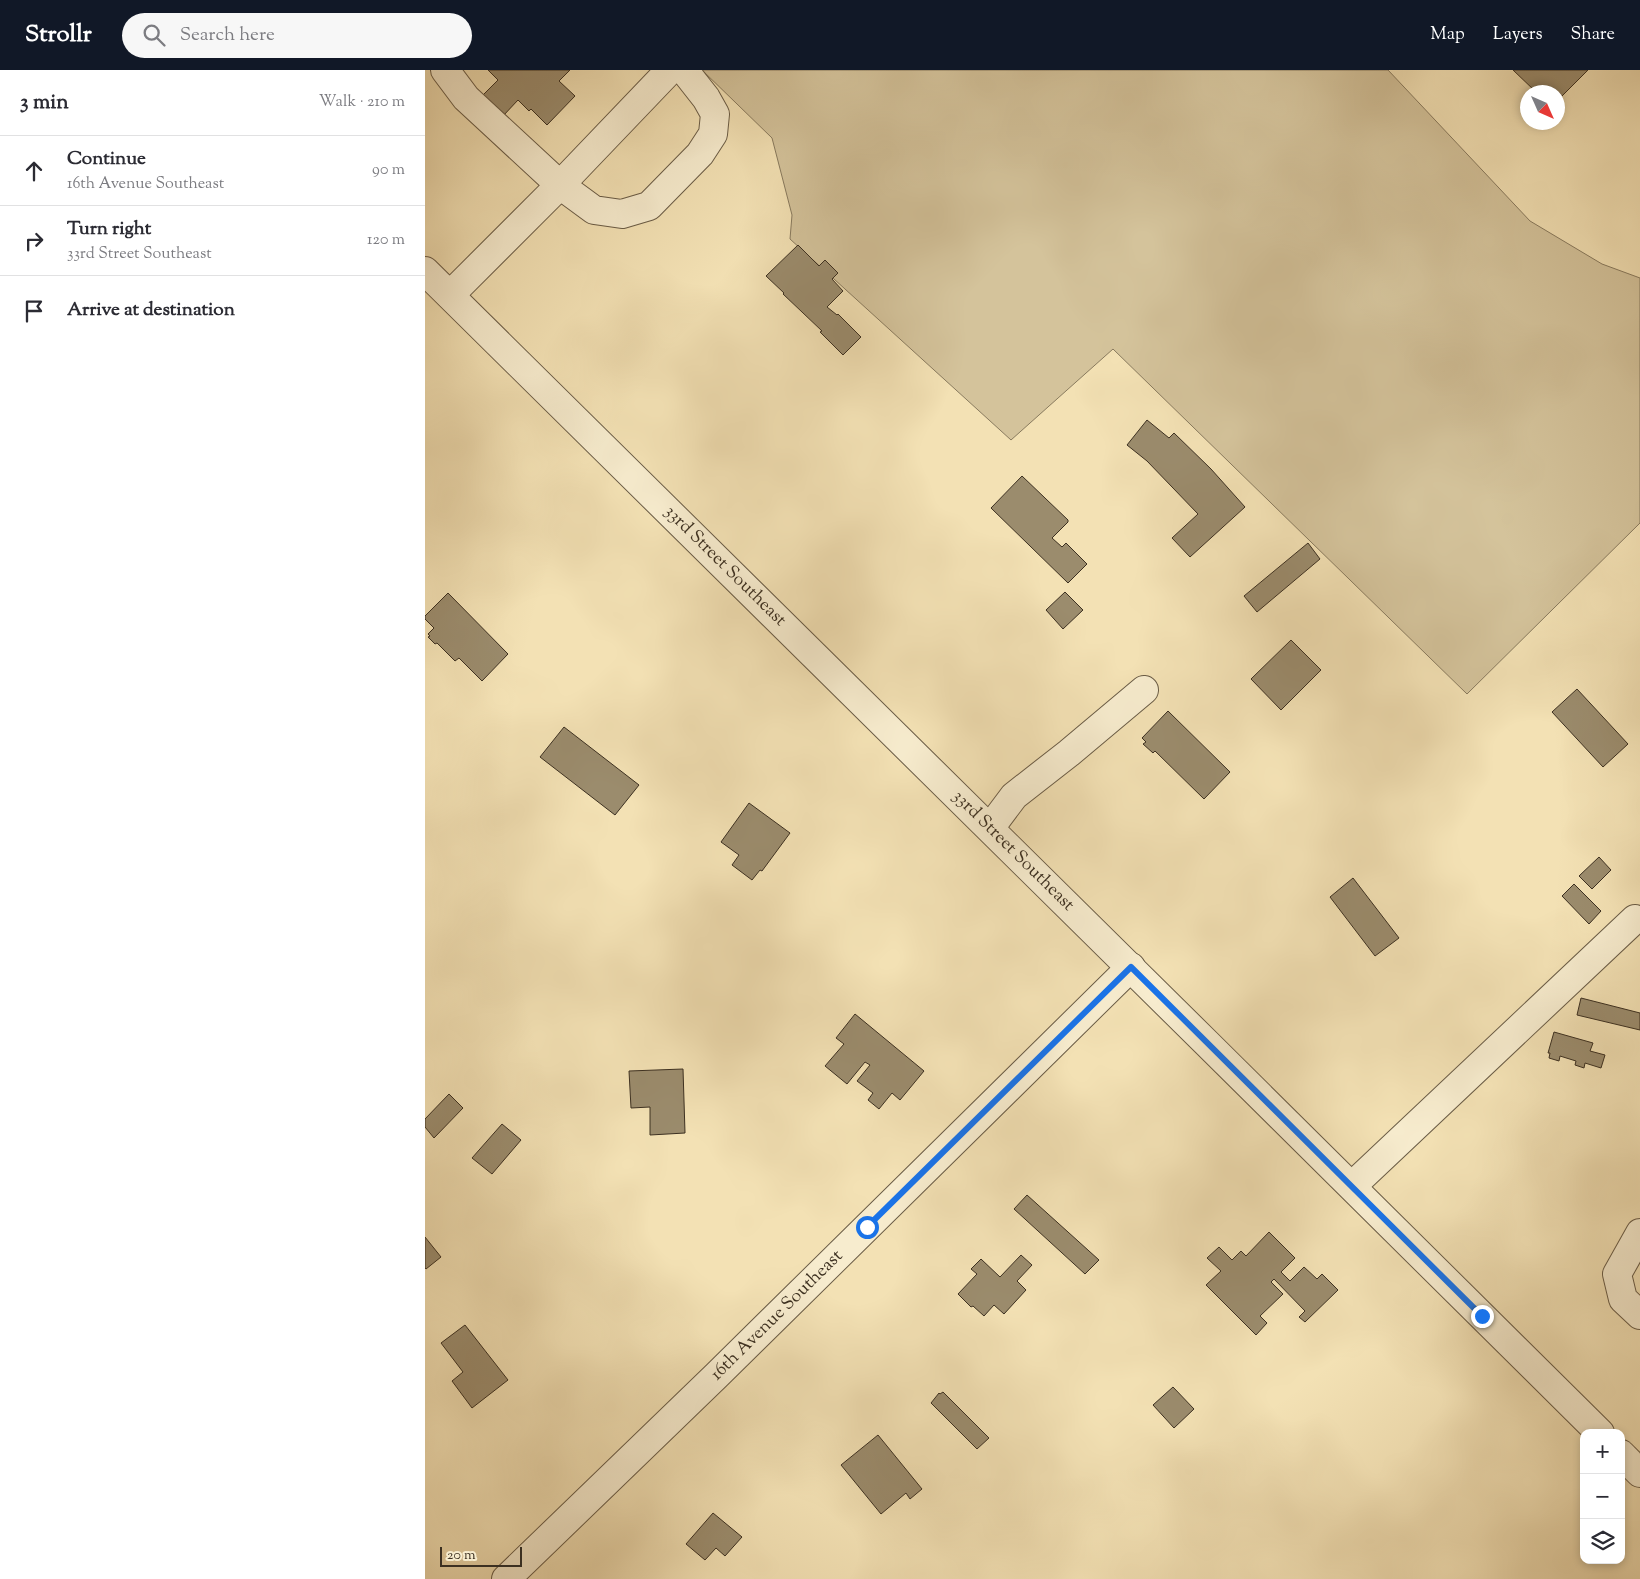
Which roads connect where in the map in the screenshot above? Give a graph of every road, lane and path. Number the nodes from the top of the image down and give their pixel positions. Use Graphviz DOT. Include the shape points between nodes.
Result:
graph roads {
  1 [pos="445,70"];
  2 [pos="670,70"];
  3 [pos="684,70"];
  4 [pos="560,186"];
  5 [pos="425,271"];
  6 [pos="450,295"];
  7 [pos="1144,690"];
  8 [pos="990,828"];
  9 [pos="1635,919"];
  10 [pos="1131,967"];
  11 [pos="1351,1186"];
  12 [pos="1640,1233"];
  13 [pos="1640,1315"];
  14 [pos="1596,1429"];
  15 [pos="1625,1458"];
  16 [pos="1640,1473"];
  17 [pos="506,1579"];
  1 -- 4 [label="street" via="466,98"];
  2 -- 4 [label="street"];
  3 -- 4 [label="street" via="715,114 713,134 700,154 649,206 622,214 594,210"];
  4 -- 6 [label="street"];
  5 -- 6 [label="street, 33rd Street Southeast"];
  6 -- 8 [label="street, 33rd Street Southeast"];
  7 -- 8 [label="street" via="1014,796"];
  8 -- 10 [label="street, 33rd Street Southeast"];
  9 -- 11 [label="street"];
  10 -- 11 [label="street, 33rd Street Southeast"];
  10 -- 17 [label="street, 16th Avenue Southeast"];
  11 -- 14 [label="street, 33rd Street Southeast"];
  12 -- 13 [label="street" via="1617,1274 1623,1299"];
  15 -- 16 [label="street"];
}
